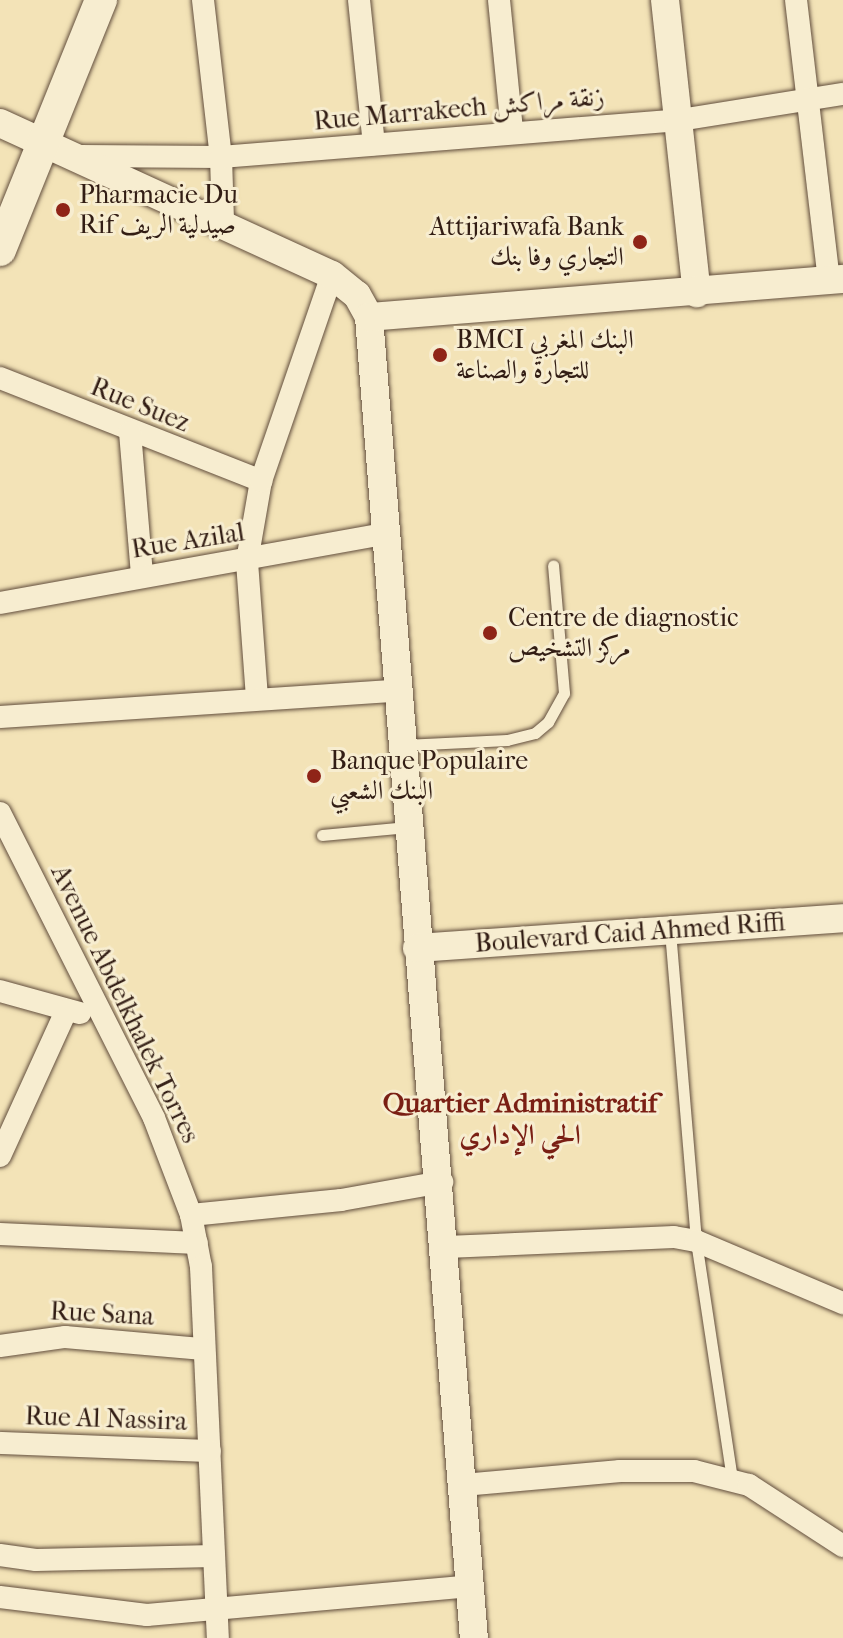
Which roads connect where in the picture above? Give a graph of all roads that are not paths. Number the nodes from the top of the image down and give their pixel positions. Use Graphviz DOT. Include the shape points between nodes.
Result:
graph roads {
  1 [pos="101,0"];
  2 [pos="203,0"];
  3 [pos="359,0"];
  4 [pos="499,0"];
  5 [pos="665,0"];
  6 [pos="796,0"];
  7 [pos="843,94"];
  8 [pos="806,98"];
  9 [pos="680,120"];
  10 [pos="0,123"];
  11 [pos="512,130"];
  12 [pos="47,143"];
  13 [pos="374,144"];
  14 [pos="78,156"];
  15 [pos="221,157"];
  16 [pos="223,222"];
  17 [pos="0,250"];
  18 [pos="332,275"];
  19 [pos="836,280"];
  20 [pos="697,293"];
  21 [pos="369,317"];
  22 [pos="0,378"];
  23 [pos="130,432"];
  24 [pos="261,481"];
  25 [pos="384,534"];
  26 [pos="247,561"];
  27 [pos="553,565"];
  28 [pos="142,576"];
  29 [pos="0,603"];
  30 [pos="395,691"];
  31 [pos="257,698"];
  32 [pos="0,717"];
  33 [pos="402,745"];
  34 [pos="0,813"];
  35 [pos="408,827"];
  36 [pos="322,835"];
  37 [pos="843,918"];
  38 [pos="670,930"];
  39 [pos="417,948"];
  40 [pos="0,991"];
  41 [pos="66,1011"];
  42 [pos="100,1015"];
  43 [pos="5,1132"];
  44 [pos="0,1156"];
  45 [pos="442,1182"];
  46 [pos="191,1215"];
  47 [pos="0,1234"];
  48 [pos="696,1241"];
  49 [pos="197,1243"];
  50 [pos="446,1247"];
  51 [pos="843,1303"];
  52 [pos="0,1346"];
  53 [pos="203,1349"];
  54 [pos="0,1443"];
  55 [pos="210,1451"];
  56 [pos="732,1478"];
  57 [pos="463,1485"];
  58 [pos="843,1546"];
  59 [pos="0,1555"];
  60 [pos="214,1556"];
  61 [pos="471,1586"];
  62 [pos="0,1597"];
  63 [pos="215,1606"];
  64 [pos="218,1638"];
  65 [pos="474,1638"];
  1 -- 12 [label="main road"];
  2 -- 15 [label="street"];
  3 -- 13 [label="street"];
  4 -- 11 [label="street"];
  5 -- 9 [label="street"];
  6 -- 8 [label="street"];
  7 -- 8 [label="street, Rue Marrakech زنقة مراكش"];
  8 -- 9 [label="street, Rue Marrakech زنقة مراكش"];
  8 -- 19 [label="street"];
  9 -- 11 [label="street, Rue Marrakech زنقة مراكش"];
  9 -- 20 [label="street"];
  10 -- 12 [label="street"];
  11 -- 13 [label="street, Rue Marrakech زنقة مراكش"];
  12 -- 14 [label="street"];
  12 -- 17 [label="main road"];
  13 -- 15 [label="street, Rue Marrakech زنقة مراكش"];
  14 -- 15 [label="street, Rue Marrakech زنقة مراكش"];
  14 -- 16 [label="street"];
  15 -- 16 [label="street"];
  16 -- 18 [label="street"];
  18 -- 21 [label="street" via="357,295"];
  18 -- 24 [label="street"];
  19 -- 20 [label="street"];
  20 -- 21 [label="street"];
  21 -- 25 [label="street"];
  22 -- 23 [label="street, Rue Suez"];
  23 -- 24 [label="street, Rue Suez"];
  23 -- 28 [label="street"];
  24 -- 26 [label="street"];
  25 -- 26 [label="street, Rue Azilal"];
  25 -- 30 [label="street"];
  26 -- 28 [label="street, Rue Azilal"];
  26 -- 31 [label="street"];
  27 -- 33 [label="lane" via="564,693 548,722 535,733 507,740"];
  28 -- 29 [label="street, Rue Azilal"];
  30 -- 31 [label="street"];
  30 -- 33 [label="street"];
  31 -- 32 [label="street"];
  33 -- 35 [label="street"];
  34 -- 42 [label="street, Avenue Abdelkhalek Torres"];
  35 -- 36 [label="lane"];
  35 -- 39 [label="street"];
  37 -- 38 [label="street, Boulevard Caid Ahmed Riffi"];
  38 -- 39 [label="street, Boulevard Caid Ahmed Riffi"];
  38 -- 48 [label="lane"];
  39 -- 45 [label="street"];
  40 -- 41 [label="street"];
  41 -- 42 [label="street"];
  41 -- 43 [label="street"];
  42 -- 46 [label="street, Avenue Abdelkhalek Torres" via="154,1118"];
  43 -- 44 [label="street"];
  45 -- 46 [label="street" via="341,1200"];
  45 -- 50 [label="street"];
  46 -- 49 [label="street, Avenue Abdelkhalek Torres"];
  47 -- 49 [label="street"];
  48 -- 50 [label="street" via="674,1237"];
  48 -- 51 [label="street"];
  48 -- 56 [label="lane"];
  49 -- 53 [label="street, Avenue Abdelkhalek Torres"];
  50 -- 57 [label="street"];
  52 -- 53 [label="street, Rue Sana" via="65,1337"];
  53 -- 55 [label="street, Avenue Abdelkhalek Torres"];
  54 -- 55 [label="street, Rue Al Nassira"];
  55 -- 60 [label="street, Avenue Abdelkhalek Torres"];
  56 -- 57 [label="street" via="694,1471 620,1471"];
  56 -- 58 [label="street"];
  57 -- 61 [label="street"];
  59 -- 60 [label="street" via="36,1560"];
  60 -- 63 [label="street, Avenue Abdelkhalek Torres"];
  61 -- 63 [label="street"];
  61 -- 65 [label="street"];
  62 -- 63 [label="street" via="147,1615"];
  63 -- 64 [label="street, Avenue Abdelkhalek Torres"];
}
